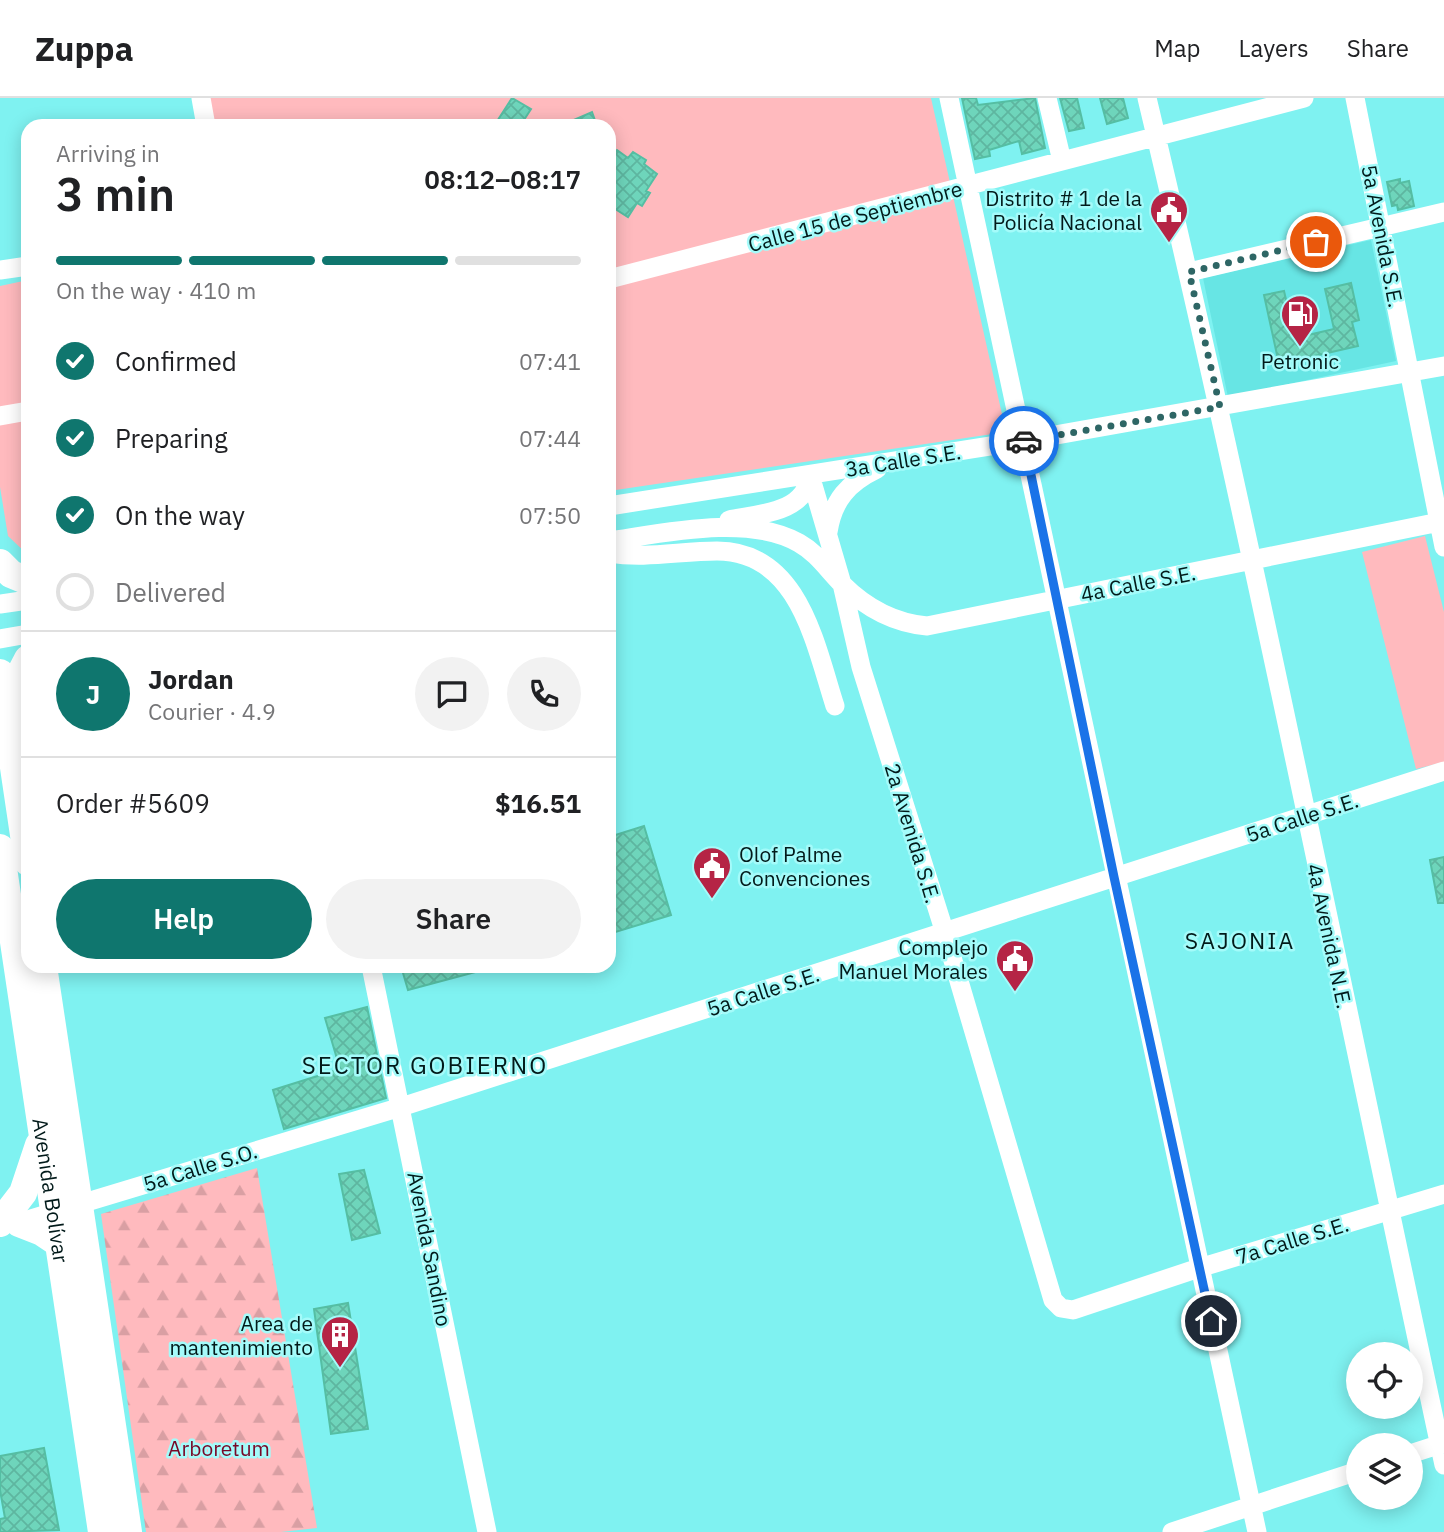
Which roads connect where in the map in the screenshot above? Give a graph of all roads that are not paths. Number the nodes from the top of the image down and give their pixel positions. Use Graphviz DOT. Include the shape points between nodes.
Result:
graph roads {
  1 [pos="201,98"];
  2 [pos="949,98"];
  3 [pos="1047,98"];
  4 [pos="1147,98"];
  5 [pos="1304,98"];
  6 [pos="1355,98"];
  7 [pos="205,119"];
  8 [pos="1156,137"];
  9 [pos="1062,161"];
  10 [pos="968,186"];
  11 [pos="1444,212"];
  12 [pos="1382,226"];
  13 [pos="21,266"];
  14 [pos="0,270"];
  15 [pos="1189,272"];
  16 [pos="616,277"];
  17 [pos="1444,366"];
  18 [pos="1409,374"];
  19 [pos="1220,407"];
  20 [pos="21,412"];
  21 [pos="0,416"];
  22 [pos="1022,442"];
  23 [pos="898,461"];
  24 [pos="810,475"];
  25 [pos="616,505"];
  26 [pos="1442,522"];
  27 [pos="827,535"];
  28 [pos="635,537"];
  29 [pos="616,540"];
  30 [pos="1444,547"];
  31 [pos="616,554"];
  32 [pos="1250,560"];
  33 [pos="0,563"];
  34 [pos="21,578"];
  35 [pos="842,584"];
  36 [pos="1057,599"];
  37 [pos="21,601"];
  38 [pos="0,604"];
  39 [pos="21,635"];
  40 [pos="0,639"];
  41 [pos="21,670"];
  42 [pos="0,673"];
  43 [pos="835,705"];
  44 [pos="1444,771"];
  45 [pos="19,796"];
  46 [pos="21,811"];
  47 [pos="1305,816"];
  48 [pos="0,848"];
  49 [pos="1114,877"];
  50 [pos="943,930"];
  51 [pos="44,973"];
  52 [pos="372,973"];
  53 [pos="401,1107"];
  54 [pos="41,1132"];
  55 [pos="1444,1194"];
  56 [pos="64,1208"];
  57 [pos="1388,1211"];
  58 [pos="6,1225"];
  59 [pos="57,1242"];
  60 [pos="1199,1268"];
  61 [pos="1061,1308"];
  62 [pos="1442,1444"];
  63 [pos="1423,1450"];
  64 [pos="1444,1465"];
  65 [pos="1346,1475"];
  66 [pos="1251,1506"];
  67 [pos="102,1532"];
  68 [pos="128,1532"];
  69 [pos="487,1532"];
  70 [pos="1172,1532"];
  71 [pos="1257,1532"];
  1 -- 7 [label="street"];
  2 -- 10 [label="street"];
  3 -- 9 [label="street"];
  4 -- 8 [label="street, 4a Avenida N.E."];
  5 -- 8 [label="street, Calle 15 de Septiembre"];
  6 -- 12 [label="street, 5a Avenida S.E."];
  8 -- 9 [label="street, Calle 15 de Septiembre"];
  8 -- 15 [label="street, 4a Avenida N.E."];
  9 -- 10 [label="street, Calle 15 de Septiembre"];
  10 -- 16 [label="street, Calle 15 de Septiembre"];
  10 -- 22 [label="street"];
  11 -- 12 [label="street"];
  12 -- 15 [label="street"];
  12 -- 18 [label="street, 5a Avenida S.E."];
  13 -- 14 [label="street"];
  15 -- 19 [label="street, 4a Avenida N.E."];
  17 -- 18 [label="street, 3a Calle S.E."];
  18 -- 19 [label="street, 3a Calle S.E."];
  18 -- 26 [label="street, 5a Avenida S.E."];
  19 -- 22 [label="street, 3a Calle S.E."];
  19 -- 32 [label="street, 4a Avenida N.E."];
  20 -- 21 [label="street"];
  22 -- 23 [label="street, 3a Calle S.E."];
  22 -- 36 [label="street"];
  23 -- 24 [label="street, 3a Calle S.E."];
  23 -- 27 [label="street" via="860,478 844,491"];
  24 -- 25 [label="street, 3a Calle S.E."];
  24 -- 27 [label="street, 2a Avenida S.E."];
  24 -- 28 [label="street" via="802,496 779,510"];
  26 -- 30 [label="street, 5a Avenida S.E."];
  26 -- 32 [label="street, 4a Calle S.E."];
  27 -- 35 [label="street, 2a Avenida S.E."];
  28 -- 29 [label="street"];
  28 -- 35 [label="street" via="734,527 772,532 812,552"];
  31 -- 43 [label="street" via="733,552 766,565 799,601"];
  32 -- 36 [label="street, 4a Calle S.E."];
  32 -- 47 [label="street, 4a Avenida N.E."];
  33 -- 34 [label="highway"];
  35 -- 36 [label="street, 4a Calle S.E." via="886,616 927,626"];
  35 -- 50 [label="street, 2a Avenida S.E." via="861,667"];
  36 -- 49 [label="street"];
  37 -- 38 [label="street"];
  39 -- 40 [label="street"];
  41 -- 45 [label="highway" via="13,698"];
  42 -- 45 [label="highway"];
  44 -- 47 [label="street, 5a Calle S.E."];
  45 -- 46 [label="highway"];
  47 -- 49 [label="street, 5a Calle S.E."];
  47 -- 57 [label="street, 4a Avenida N.E."];
  48 -- 54 [label="highway, Avenida Bolívar"];
  49 -- 50 [label="street, 5a Calle S.E."];
  49 -- 60 [label="street"];
  50 -- 53 [label="street, 5a Calle S.E."];
  50 -- 61 [label="street, 2a Avenida S.E." via="1011,1166 1053,1300"];
  51 -- 56 [label="highway, Avenida Bolívar"];
  52 -- 53 [label="street, Avenida Sandino"];
  53 -- 56 [label="street, 5a Calle S.O."];
  53 -- 69 [label="street, Avenida Sandino"];
  54 -- 56 [label="highway, Avenida Bolívar"];
  54 -- 58 [label="highway" via="27,1184"];
  55 -- 57 [label="street, 7a Calle S.E."];
  56 -- 58 [label="street, 5a Calle S.O."];
  56 -- 59 [label="highway, Avenida Bolívar"];
  56 -- 68 [label="highway, Avenida Bolívar"];
  57 -- 60 [label="street, 7a Calle S.E."];
  57 -- 62 [label="street, 4a Avenida N.E."];
  58 -- 59 [label="highway" via="43,1232"];
  59 -- 67 [label="highway, Avenida Bolívar"];
  60 -- 61 [label="street, 7a Calle S.E." via="1073,1310"];
  60 -- 66 [label="street"];
  62 -- 63 [label="street"];
  62 -- 64 [label="street, 4a Avenida N.E."];
  65 -- 66 [label="street"];
  66 -- 70 [label="street"];
  66 -- 71 [label="street"];
}
